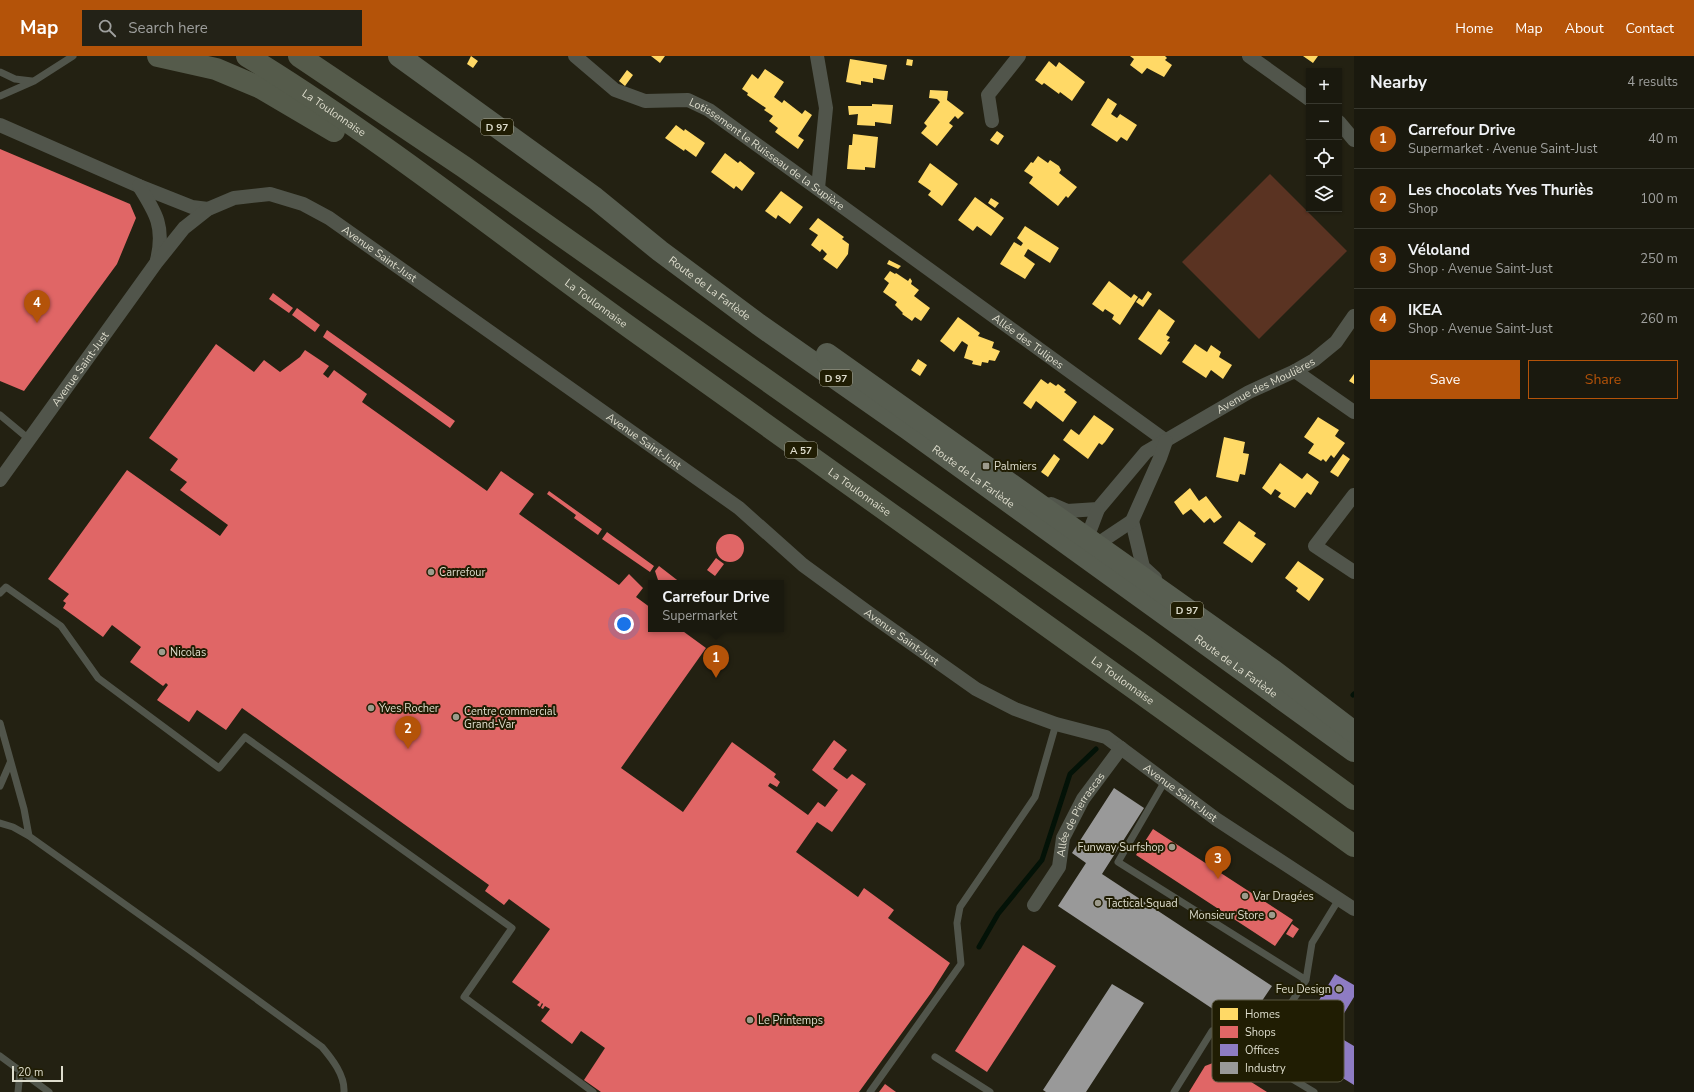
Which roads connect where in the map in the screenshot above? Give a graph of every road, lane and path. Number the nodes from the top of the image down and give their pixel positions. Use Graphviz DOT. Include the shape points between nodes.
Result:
graph roads {
  1 [pos="73,56"];
  2 [pos="158,56"];
  3 [pos="247,56"];
  4 [pos="299,56"];
  5 [pos="399,56"];
  6 [pos="575,56"];
  7 [pos="817,56"];
  8 [pos="1019,56"];
  9 [pos="1249,56"];
  10 [pos="0,72"];
  11 [pos="34,81"];
  12 [pos="0,96"];
  13 [pos="1306,96"];
  14 [pos="992,121"];
  15 [pos="0,125"];
  16 [pos="1342,125"];
  17 [pos="1353,137"];
  18 [pos="139,186"];
  19 [pos="818,188"];
  20 [pos="595,198"];
  21 [pos="208,209"];
  22 [pos="891,241"];
  23 [pos="156,263"];
  24 [pos="557,275"];
  25 [pos="1354,316"];
  26 [pos="1295,371"];
  27 [pos="1354,412"];
  28 [pos="0,415"];
  29 [pos="30,440"];
  30 [pos="1166,441"];
  31 [pos="0,480"];
  32 [pos="1018,489"];
  33 [pos="1354,495"];
  34 [pos="1098,509"];
  35 [pos="1132,521"];
  36 [pos="1088,545"];
  37 [pos="1354,572"];
  38 [pos="0,593"];
  39 [pos="1197,617"];
  40 [pos="0,723"];
  41 [pos="1056,724"];
  42 [pos="1354,732"];
  43 [pos="1122,748"];
  44 [pos="1354,752"];
  45 [pos="10,763"];
  46 [pos="1165,781"];
  47 [pos="0,786"];
  48 [pos="1354,799"];
  49 [pos="0,823"];
  50 [pos="29,836"];
  51 [pos="1354,846"];
  52 [pos="1339,899"];
  53 [pos="1034,905"];
  54 [pos="1354,909"];
  55 [pos="1306,980"];
  56 [pos="1293,1000"];
  57 [pos="1212,1031"];
  58 [pos="0,1056"];
  59 [pos="934,1057"];
  60 [pos="20,1071"];
  61 [pos="1297,1082"];
  62 [pos="18,1092"];
  63 [pos="49,1092"];
  64 [pos="344,1092"];
  65 [pos="594,1092"];
  66 [pos="870,1092"];
  67 [pos="990,1092"];
  68 [pos="1174,1092"];
  69 [pos="1314,1092"];
  1 -- 11 [label="lane"];
  2 -- 24 [label="highway" via="216,69 261,88 348,140"];
  3 -- 24 [label="highway, La Toulonnaise / A 57" via="389,151"];
  4 -- 48 [label="highway" via="470,172 1147,649"];
  5 -- 20 [label="main road, Route de La Farlède / D 97"];
  6 -- 19 [label="street, Lotissement le Ruisseau de la Supière" via="616,90 645,101 688,100 709,110"];
  7 -- 19 [label="street" via="826,108"];
  8 -- 14 [label="street" via="988,95"];
  9 -- 13 [label="street"];
  10 -- 11 [label="lane" via="15,79"];
  11 -- 12 [label="lane"];
  15 -- 18 [label="street"];
  16 -- 17 [label="street"];
  18 -- 21 [label="street" via="192,207"];
  18 -- 23 [label="street" via="155,214 160,229 161,243"];
  19 -- 22 [label="street, Lotissement le Ruisseau de la Supière"];
  20 -- 32 [label="main road, Route de La Farlède / D 97" via="865,380"];
  20 -- 36 [label="main road, Route de La Farlède / D 97" via="660,251 758,324 908,429"];
  21 -- 23 [label="street, Avenue Saint-Just" via="184,228"];
  21 -- 41 [label="street, Avenue Saint-Just" via="234,198 270,194 303,204 330,218 739,508 802,565 976,689 1015,709"];
  22 -- 30 [label="street, Allée des Tulipes"];
  23 -- 29 [label="street, Avenue Saint-Just"];
  24 -- 51 [label="highway, La Toulonnaise / A 57"];
  25 -- 26 [label="street, Avenue des Moulières" via="1336,342"];
  26 -- 27 [label="street"];
  26 -- 30 [label="street, Avenue des Moulières" via="1249,392"];
  28 -- 29 [label="lane"];
  29 -- 31 [label="street, Avenue Saint-Just"];
  30 -- 34 [label="street, Avenue des Moulières" via="1146,452"];
  30 -- 35 [label="street"];
  32 -- 34 [label="street" via="1067,511"];
  32 -- 36 [label="main road, Route de La Farlède / D 97"];
  33 -- 37 [label="street" via="1315,546"];
  34 -- 36 [label="street, Avenue des Moulières"];
  35 -- 36 [label="street"];
  35 -- 39 [label="street" via="1143,567"];
  36 -- 39 [label="main road, Route de La Farlède / D 97"];
  36 -- 44 [label="main road, Route de La Farlède / D 97"];
  38 -- 65 [label="lane" via="6,587 61,626 98,678 220,768 245,737 512,928 464,998"];
  39 -- 42 [label="main road, Route de La Farlède / D 97"];
  40 -- 45 [label="lane"];
  41 -- 43 [label="street, Avenue Saint-Just" via="1106,736"];
  41 -- 66 [label="lane" via="1035,797 960,907 957,922 961,964"];
  43 -- 46 [label="street, Avenue Saint-Just"];
  43 -- 53 [label="street, Allée de Pierrascas" via="1083,799 1063,838 1059,867"];
  45 -- 47 [label="lane"];
  45 -- 50 [label="lane"];
  46 -- 52 [label="street, Avenue Saint-Just" via="1216,819"];
  46 -- 55 [label="lane" via="1118,862"];
  49 -- 50 [label="lane"];
  50 -- 64 [label="lane" via="322,1047 333,1059 344,1084"];
  52 -- 54 [label="street, Avenue Saint-Just"];
  52 -- 55 [label="lane" via="1312,943"];
  55 -- 56 [label="lane"];
  57 -- 68 [label="lane"];
  58 -- 60 [label="lane"];
  59 -- 67 [label="lane"];
  60 -- 62 [label="lane"];
  60 -- 63 [label="lane"];
  61 -- 69 [label="lane"];
}
